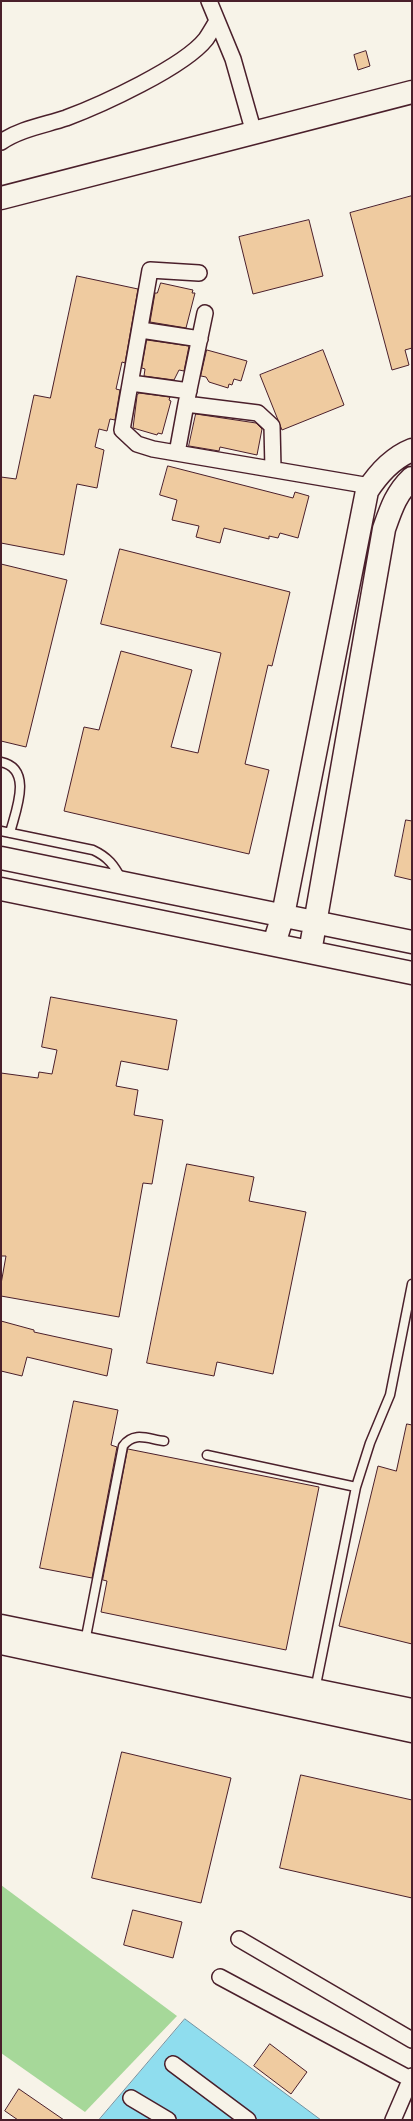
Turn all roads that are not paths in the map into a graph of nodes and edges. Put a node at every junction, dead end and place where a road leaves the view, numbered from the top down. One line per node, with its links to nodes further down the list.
1 (209, 1): 2 (street)
2 (217, 20): 4 (street); 5 (street)
3 (412, 92): 4 (street)
4 (254, 133): 6 (street)
5 (1, 142)
6 (1, 198)
7 (199, 274): 9 (street)
8 (205, 313): 10 (street)
9 (141, 330): 10 (street); 11 (street)
10 (200, 339): 12 (street)
11 (131, 383): 12 (street); 14 (street)
12 (188, 397): 14 (street); 15 (street)
13 (412, 450): 16 (street)
14 (177, 453): 15 (street)
15 (273, 469): 16 (street)
16 (374, 480): 17 (street); 24 (street)
17 (406, 483): 25 (street)
18 (1, 762): 20 (lane)
19 (1, 831): 20 (lane)
20 (10, 833): 22 (lane)
21 (1, 858): 22 (street)
22 (123, 882): 24 (street)
23 (1, 889): 27 (street)
24 (282, 915): 25 (street); 27 (street)
25 (314, 922): 26 (street); 28 (street)
26 (412, 942)
27 (274, 944): 28 (street)
28 (310, 952): 29 (street)
29 (412, 973)
30 (412, 1284): 33 (lane)
31 (164, 1441): 36 (lane)
32 (207, 1455): 33 (lane)
33 (356, 1487): 37 (lane)
34 (1, 1626): 36 (street)
35 (1, 1643): 39 (street)
36 (85, 1643): 37 (street)
37 (315, 1691): 38 (street)
38 (412, 1710)
39 (412, 1730)
40 (239, 1939): 42 (street)
41 (220, 1977): 44 (street)
42 (412, 2040)
43 (173, 2064): 47 (street)
44 (412, 2078): 48 (street)
45 (131, 2098): 46 (street)
46 (168, 2120)
47 (248, 2120)
48 (393, 2120)

